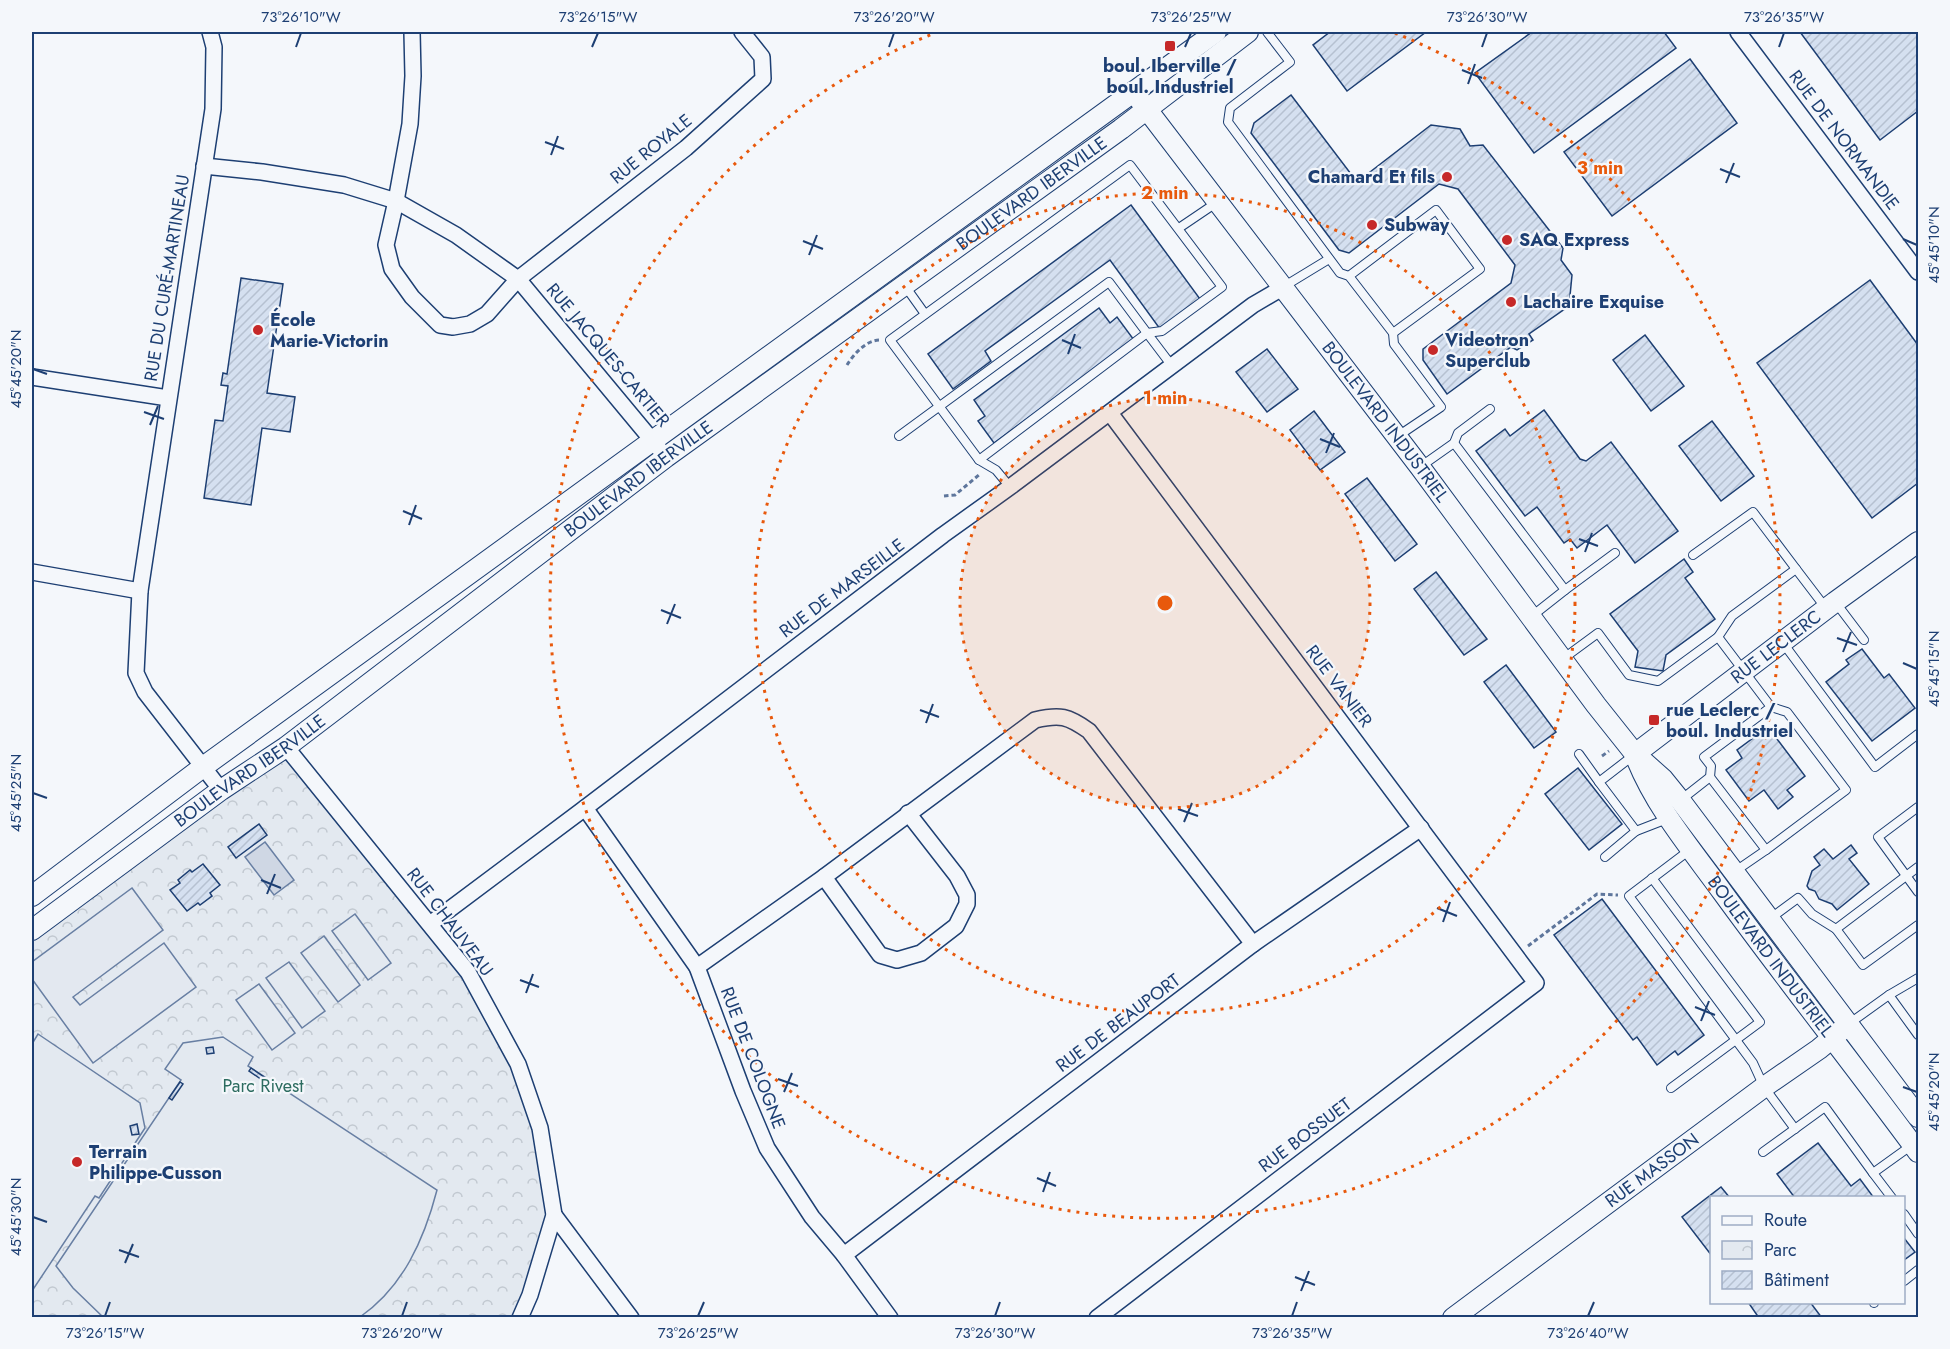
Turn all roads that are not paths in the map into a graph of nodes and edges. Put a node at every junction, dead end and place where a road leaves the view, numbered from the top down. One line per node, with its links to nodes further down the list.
1 (210, 32): 10 (street, RUE DU CURÉ-MARTINEAU)
2 (412, 32): 11 (street)
3 (742, 32): 18 (street, RUE ROYALE)
4 (1216, 32): 8 (street, BOULEVARD IBERVILLE)
5 (1248, 32): 9 (street, BOULEVARD IBERVILLE)
6 (1267, 32): 14 (lane)
7 (1738, 32): 16 (street, RUE DE NORMANDIE)
8 (1134, 93): 9 (street, BOULEVARD INDUSTRIEL); 15 (street, BOULEVARD IBERVILLE)
9 (1147, 109): 12 (street, BOULEVARD INDUSTRIEL); 19 (street, BOULEVARD IBERVILLE)
10 (204, 166): 11 (street, RUE JACQUES-CARTIER); 26 (street, RUE DU CURÉ-MARTINEAU)
11 (396, 201): 18 (street, RUE JACQUES-CARTIER); 18 (street)
12 (1217, 202): 13 (lane); 20 (street, BOULEVARD INDUSTRIEL)
13 (1179, 228): 21 (lane); 22 (lane)
14 (1329, 259): 17 (lane); 20 (lane)
15 (890, 267): 19 (lane); 32 (street, BOULEVARD IBERVILLE)
16 (1918, 272)
17 (1349, 276): 23 (lane); 23 (lane)
18 (518, 279): 32 (street, RUE JACQUES-CARTIER)
19 (904, 285): 21 (lane); 34 (street, BOULEVARD IBERVILLE)
20 (1282, 288): 24 (street, RUE DE MARSEILLE); 31 (street, BOULEVARD INDUSTRIEL)
21 (925, 314): 27 (lane)
22 (1147, 333): 24 (lane); 27 (lane); 35 (lane)
23 (1393, 333): 31 (lane)
24 (1172, 366): 29 (street, RUE DE MARSEILLE)
25 (32, 377): 26 (street)
26 (168, 398): 44 (street, RUE DU CURÉ-MARTINEAU)
27 (940, 406): 30 (lane); 35 (lane)
28 (1490, 409): 33 (lane)
29 (1110, 413): 37 (street, RUE DE MARSEILLE); 66 (street, RUE VANIER)
30 (899, 436)
31 (1397, 437): 36 (street, BOULEVARD INDUSTRIEL)
32 (653, 440): 34 (street, RUE JACQUES-CARTIER); 57 (street, BOULEVARD IBERVILLE)
33 (1454, 443): 36 (lane); 43 (lane)
34 (666, 457): 54 (street, BOULEVARD IBERVILLE)
35 (979, 460): 37 (lane)
36 (1420, 467): 46 (street, BOULEVARD INDUSTRIEL)
37 (1010, 487): 63 (street, RUE DE MARSEILLE)
38 (1918, 542): 45 (street, RUE LECLERC)
39 (1615, 553): 43 (lane)
40 (1693, 555): 41 (lane)
41 (1796, 569): 45 (lane); 47 (lane)
42 (32, 572): 44 (street)
43 (1565, 590): 46 (lane)
44 (140, 591): 57 (street, RUE DU CURÉ-MARTINEAU)
45 (1830, 605): 48 (lane); 49 (street, RUE LECLERC)
46 (1531, 617): 50 (street, BOULEVARD INDUSTRIEL)
47 (1718, 637): 50 (lane); 51 (lane)
48 (1864, 640)
49 (1782, 642): 51 (street, RUE LECLERC); 53 (lane)
50 (1562, 659): 56 (street, BOULEVARD INDUSTRIEL)
51 (1744, 670): 52 (lane); 56 (street, RUE LECLERC)
52 (1771, 707): 58 (lane); 69 (lane)
53 (1918, 734)
54 (286, 747): 60 (street, BOULEVARD IBERVILLE); 79 (street, RUE CHAUVEAU)
55 (1579, 754): 59 (lane)
56 (1635, 754): 59 (lane); 61 (street, BOULEVARD INDUSTRIEL); 65 (street, BOULEVARD INDUSTRIEL)
57 (204, 767): 60 (street, RUE DU CURÉ-MARTINEAU); 77 (street, BOULEVARD IBERVILLE)
58 (1710, 777): 61 (lane); 69 (lane)
59 (1599, 782): 67 (lane)
60 (221, 790): 82 (street, BOULEVARD IBERVILLE)
61 (1680, 800): 72 (street, BOULEVARD INDUSTRIEL)
62 (1918, 807): 73 (lane)
63 (585, 808): 79 (street, RUE DE MARSEILLE); 84 (street, RUE DE COLOGNE)
64 (908, 813): 74 (street); 74 (street); 83 (street)
65 (1669, 819): 67 (lane); 68 (street, BOULEVARD INDUSTRIEL)
66 (1420, 828): 83 (street, RUE DE BEAUPORT); 86 (street, RUE VANIER)
67 (1636, 831): 70 (lane)
68 (1691, 849): 75 (lane); 90 (street, BOULEVARD INDUSTRIEL)
69 (1766, 850): 72 (lane)
70 (1605, 857)
71 (1918, 867): 73 (lane)
72 (1734, 872): 78 (street, BOULEVARD INDUSTRIEL)
73 (1906, 876): 76 (lane); 81 (lane)
74 (824, 877): 84 (street)
75 (1652, 878): 91 (lane); 91 (lane)
76 (1918, 892)
77 (32, 896)
78 (1770, 919): 81 (lane); 88 (street, BOULEVARD INDUSTRIEL)
79 (429, 924): 100 (street, RUE CHAUVEAU)
80 (1918, 925): 81 (lane)
81 (1836, 929)
82 (32, 930)
83 (1253, 944): 103 (street, RUE DE BEAUPORT)
84 (698, 967): 103 (street, RUE DE COLOGNE)
85 (1918, 978): 87 (lane)
86 (1536, 983): 109 (street, RUE BOSSUET)
87 (1889, 995): 88 (lane); 89 (lane)
88 (1849, 1024): 90 (street, RUE MASSON); 94 (street, BOULEVARD INDUSTRIEL)
89 (1918, 1035)
90 (1832, 1038): 92 (street, RUE MASSON); 96 (street, BOULEVARD INDUSTRIEL)
91 (1735, 1040): 92 (lane); 93 (lane)
92 (1764, 1087): 95 (lane); 110 (street, RUE MASSON)
93 (1671, 1088)
94 (1918, 1117)
95 (1795, 1129): 97 (lane); 98 (lane)
96 (1916, 1148): 98 (lane)
97 (1763, 1152)
98 (1874, 1173): 99 (lane)
99 (1891, 1196)
100 (554, 1215): 106 (street, RUE CHAUVEAU); 107 (street)
101 (1905, 1215): 102 (lane)
102 (1918, 1234)
103 (844, 1256): 108 (street, RUE DE COLOGNE)
104 (1918, 1270): 105 (lane)
105 (1905, 1280)
106 (520, 1317)
107 (631, 1317)
108 (890, 1317)
109 (1097, 1317)
110 (1453, 1317)

